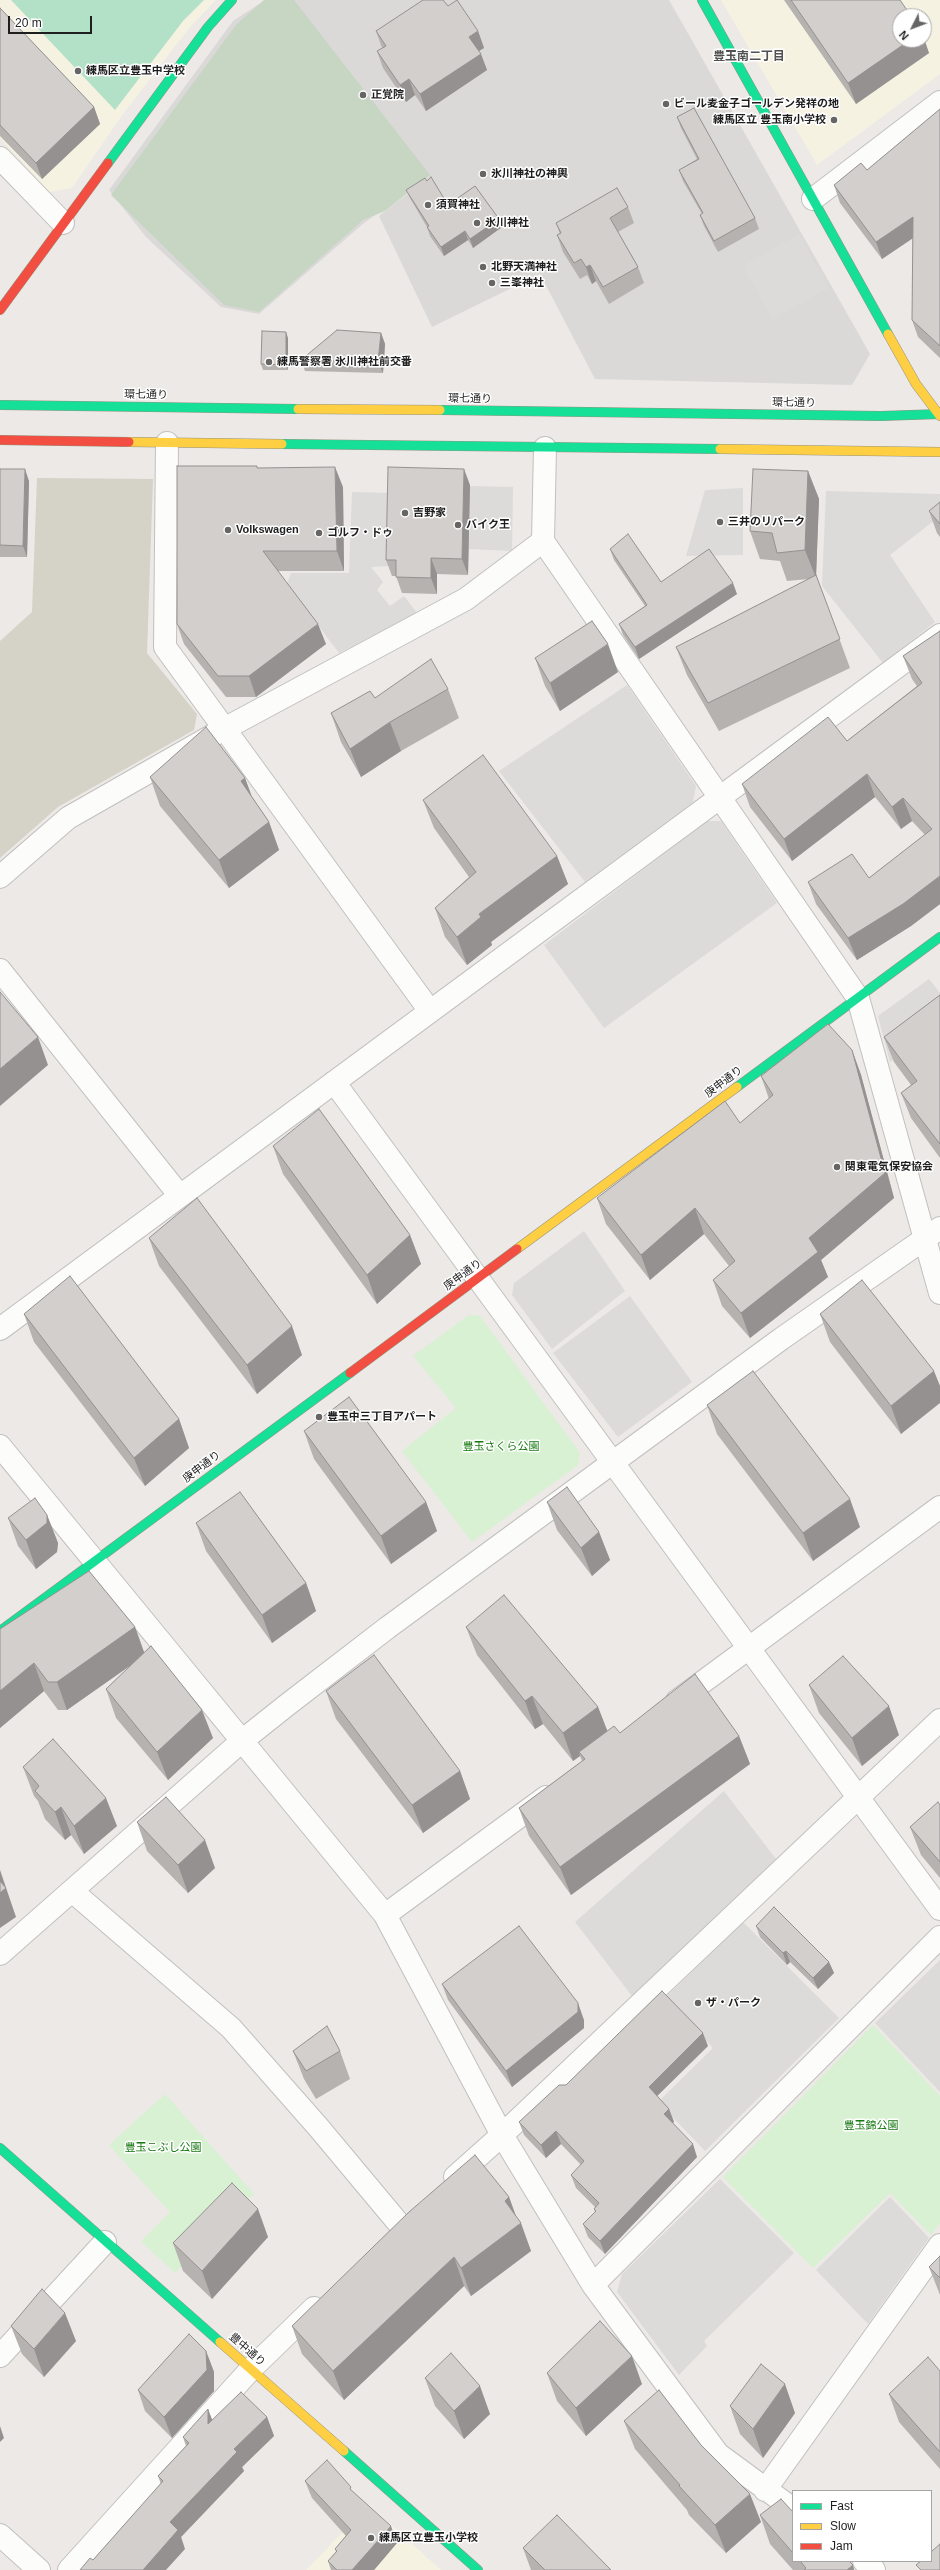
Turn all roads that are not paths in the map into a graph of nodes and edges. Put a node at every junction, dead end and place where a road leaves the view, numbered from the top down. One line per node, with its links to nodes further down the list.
1 (232, 0): 6 (main road)
2 (702, 0): 5 (main road)
3 (940, 102): 5 (street)
4 (0, 158): 6 (street)
5 (813, 199): 9 (main road)
6 (63, 223): 7 (main road)
7 (0, 310)
8 (0, 405): 9 (main road, 環七通り)
9 (939, 414)
10 (0, 440): 11 (main road)
11 (167, 443): 12 (main road); 16 (street)
12 (545, 448): 13 (main road); 14 (street)
13 (940, 452)
14 (544, 541): 16 (street); 17 (street)
15 (940, 635): 17 (street)
16 (224, 729): 18 (street); 22 (street)
17 (718, 798): 21 (street); 22 (street)
18 (0, 877)
19 (940, 937): 21 (main road, 庚申通り)
20 (0, 970): 24 (street)
21 (858, 998): 25 (street); 26 (main road, 庚申通り)
22 (430, 1011): 23 (street)
23 (334, 1082): 24 (street); 26 (street)
24 (180, 1196): 28 (street)
25 (932, 1234): 27 (street); 30 (street)
26 (478, 1280): 30 (street); 32 (main road, 庚申通り)
27 (940, 1293)
28 (0, 1329)
29 (0, 1446): 32 (street)
30 (613, 1464): 34 (street); 37 (street)
31 (940, 1506): 34 (street)
32 (97, 1561): 33 (main road, 庚申通り); 37 (street)
33 (0, 1631)
34 (749, 1648): 35 (street); 39 (street)
35 (658, 1714)
36 (940, 1720): 39 (street)
37 (243, 1740): 40 (street); 42 (street)
38 (562, 1785): 42 (street)
39 (858, 1798): 41 (street); 45 (street)
40 (72, 1891): 44 (street); 49 (street)
41 (940, 1909)
42 (385, 1914): 45 (street)
43 (940, 1937): 53 (street)
44 (0, 1954)
45 (502, 2135): 47 (street); 53 (street)
46 (0, 2148): 50 (main road, 豊中通り)
47 (442, 2188)
48 (418, 2209): 49 (street)
49 (400, 2225): 51 (street)
50 (105, 2242): 55 (street); 56 (main road, 豊中通り)
51 (383, 2242)
52 (940, 2245): 57 (street)
53 (593, 2285): 57 (street)
54 (332, 2291): 56 (street)
55 (0, 2356)
56 (251, 2369): 62 (street); 63 (main road, 豊中通り)
57 (765, 2490): 58 (street)
58 (792, 2508)
59 (0, 2535): 61 (street)
60 (865, 2562): 64 (street)
61 (39, 2570)
62 (69, 2570)
63 (478, 2570)
64 (874, 2570)

